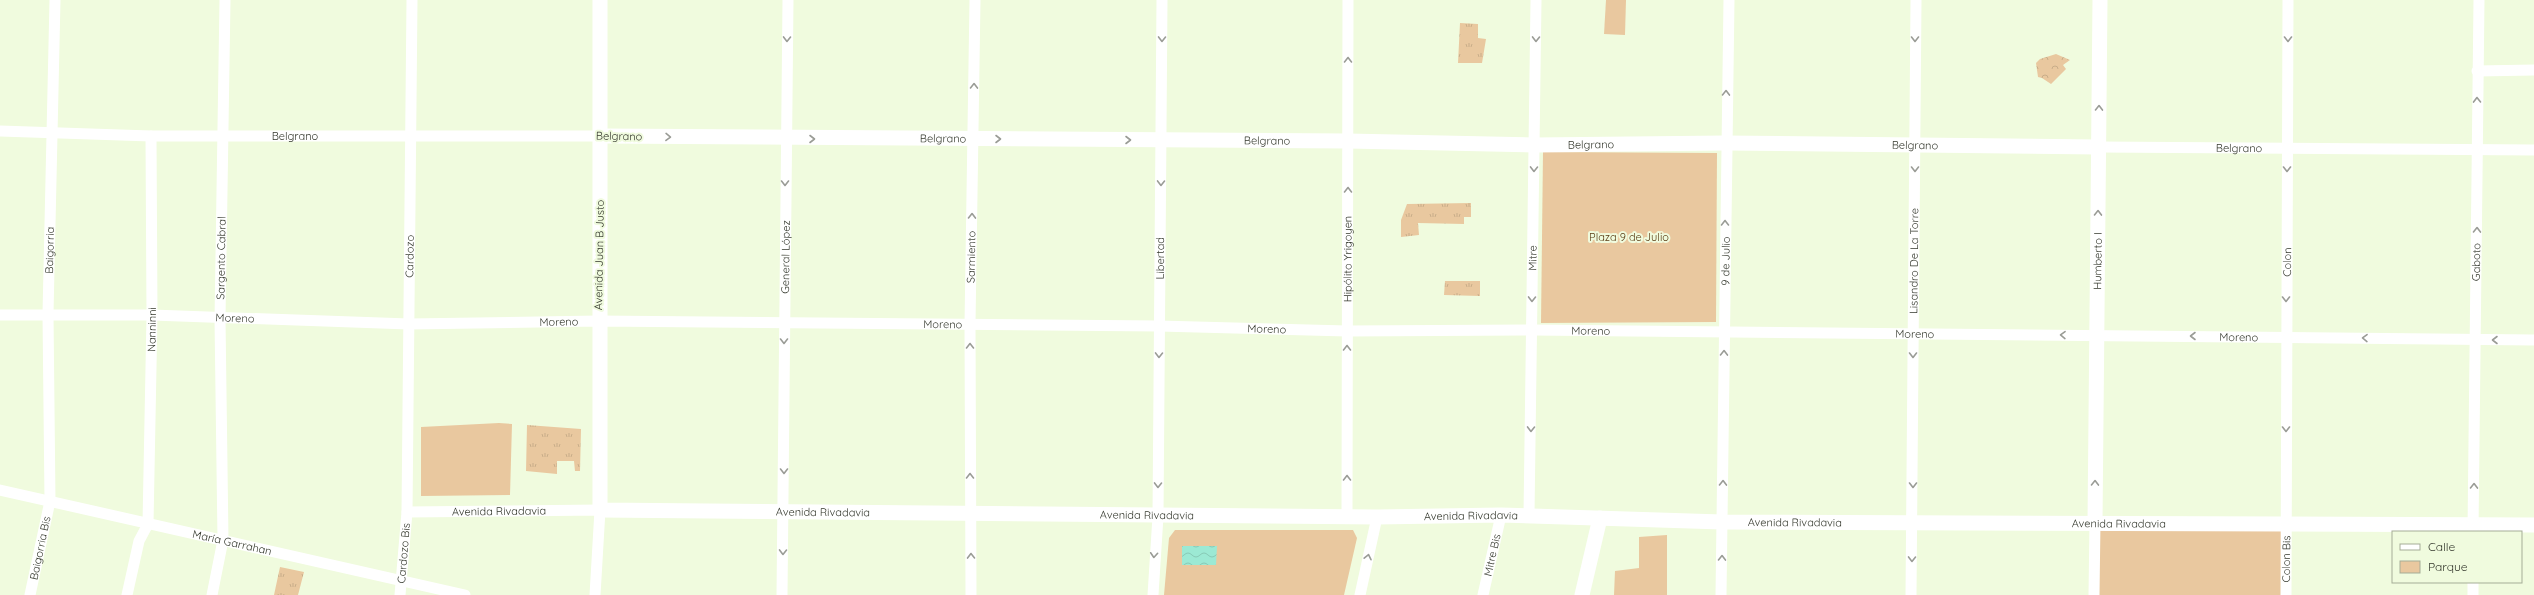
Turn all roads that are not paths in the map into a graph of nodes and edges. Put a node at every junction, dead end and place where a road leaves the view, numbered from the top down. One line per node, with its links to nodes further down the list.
1 (55, 0): 18 (street, Baigorria)
2 (225, 0): 19 (street, Sargento Cabral)
3 (412, 0): 21 (street, Cardozo)
4 (600, 0): 22 (main road, Avenida Juan B Justo)
5 (788, 0): 24 (street, General López, one-way to 24)
6 (975, 0): 23 (street, Sarmiento, one-way to 6)
7 (1162, 0): 25 (street, Libertad, one-way to 25)
8 (1348, 0): 26 (street, Hipólito Yrigoyen, one-way to 8)
9 (1536, 0): 28 (street, Mitre, one-way to 28)
10 (1729, 0): 27 (street, 9 de Julio, one-way to 10)
11 (1916, 0): 29 (street, Lisandro De La Torre, one-way to 29)
12 (2100, 0): 30 (main road, Humberto I, one-way to 12)
13 (2288, 0): 31 (street, Colon, one-way to 31)
14 (2479, 0): 16 (street, Gaboto)
15 (2534, 70): 16 (street)
16 (2477, 71): 32 (street, Gaboto, one-way to 16)
17 (0, 131): 18 (street, Belgrano)
18 (52, 133): 20 (street, Belgrano); 34 (street, Baigorria)
19 (224, 134): 20 (street, Belgrano); 21 (street, Belgrano); 37 (street, Sargento Cabral)
20 (151, 136): 36 (street, Nanninni)
21 (412, 136): 22 (street, Belgrano); 39 (street, Cardozo)
22 (601, 136): 24 (main road, Belgrano, one-way to 24); 38 (main road, Avenida Juan B Justo)
23 (973, 138): 24 (main road, Belgrano, one-way to 23); 25 (main road, Belgrano, one-way to 25); 41 (street, Sarmiento, one-way to 23)
24 (785, 139): 40 (street, General López, one-way to 40)
25 (1161, 140): 26 (main road, Belgrano); 42 (street, Libertad, one-way to 42)
26 (1348, 141): 28 (main road, Belgrano); 44 (street, Hipólito Yrigoyen, one-way to 26)
27 (1725, 143): 28 (main road, Belgrano); 29 (main road, Belgrano); 45 (street, 9 de Julio, one-way to 27)
28 (1535, 145): 43 (street, Mitre, one-way to 43)
29 (1915, 146): 30 (main road, Belgrano); 46 (street, Lisandro De La Torre, one-way to 46)
30 (2098, 147): 31 (street, Belgrano); 47 (main road, Humberto I, one-way to 30)
31 (2287, 148): 32 (street, Belgrano); 48 (street, Colon, one-way to 48)
32 (2478, 150): 33 (street, Belgrano); 49 (street, Gaboto, one-way to 32)
33 (2534, 150)
34 (48, 314): 35 (street, Moreno); 36 (street, Moreno); 52 (street, Baigorria)
35 (0, 315)
36 (152, 315): 37 (street, Moreno); 67 (street, Nanninni)
37 (220, 319): 39 (street, Moreno); 70 (street, Sargento Cabral)
38 (598, 321): 39 (street, Moreno); 40 (street, Moreno); 53 (main road, Avenida Juan B Justo)
39 (409, 324): 54 (street, Cardozo)
40 (784, 324): 41 (street, Moreno); 55 (street, General López, one-way to 55)
41 (970, 324): 42 (street, Moreno); 56 (street, Sarmiento, one-way to 41)
42 (1159, 326): 44 (street, Moreno); 59 (street, Libertad, one-way to 59)
43 (1532, 330): 44 (street, Moreno); 45 (street, Moreno); 58 (street, Mitre, one-way to 58)
44 (1347, 331): 60 (street, Hipólito Yrigoyen, one-way to 44)
45 (1724, 332): 46 (street, Moreno); 63 (street, 9 de Julio, one-way to 45)
46 (1913, 334): 47 (street, Moreno, one-way to 46); 64 (street, Lisandro De La Torre, one-way to 64)
47 (2096, 336): 48 (street, Moreno, one-way to 47); 65 (main road, Humberto I, one-way to 47)
48 (2286, 337): 49 (street, Moreno, one-way to 48); 66 (street, Colon, one-way to 66)
49 (2476, 340): 50 (street, Moreno, one-way to 49); 69 (street, Gaboto, one-way to 49)
50 (2534, 340)
51 (0, 490): 52 (street, María Garrahan)
52 (50, 501): 67 (street, María Garrahan); 73 (street, Baigorria Bis)
53 (600, 510): 54 (street, Avenida Rivadavia); 55 (main road, Avenida Rivadavia); 78 (street)
54 (407, 512): 71 (street, Cardozo Bis)
55 (784, 513): 56 (main road, Avenida Rivadavia); 79 (street, General López, one-way to 79)
56 (970, 515): 59 (main road, Avenida Rivadavia); 80 (street, Sarmiento, one-way to 56)
57 (1501, 515): 58 (main road, Avenida Rivadavia); 61 (main road, Avenida Rivadavia); 83 (street, Mitre Bis)
58 (1529, 515): 62 (main road, Avenida Rivadavia)
59 (1158, 516): 60 (main road, Avenida Rivadavia); 81 (street, Libertad, one-way to 81)
60 (1347, 517): 61 (main road, Avenida Rivadavia)
61 (1377, 517): 82 (street, one-way to 61)
62 (1600, 518): 63 (main road, Avenida Rivadavia); 84 (main road)
63 (1722, 522): 64 (main road, Avenida Rivadavia); 85 (street, 9 de Julio, one-way to 63)
64 (1912, 522): 65 (main road, Avenida Rivadavia); 86 (street, Lisandro De La Torre, one-way to 86)
65 (2094, 522): 66 (main road, Avenida Rivadavia); 87 (street)
66 (2286, 523): 69 (main road, Avenida Rivadavia); 88 (street, Colon Bis)
67 (148, 524): 70 (street, María Garrahan); 74 (street)
68 (2534, 525): 69 (main road, Avenida Rivadavia)
69 (2473, 528)
70 (223, 540): 71 (street, María Garrahan); 75 (street, Sargento Cabral)
71 (402, 581): 76 (street, Cardozo Bis); 77 (street, María Garrahan)
72 (2473, 583): 89 (street)
73 (30, 595)
74 (127, 595)
75 (212, 595)
76 (400, 595)
77 (465, 595)
78 (595, 595)
79 (782, 595)
80 (971, 595)
81 (1154, 595)
82 (1360, 595)
83 (1483, 595)
84 (1582, 595)
85 (1721, 595)
86 (1911, 595)
87 (2094, 595)
88 (2286, 595)
89 (2473, 595)

